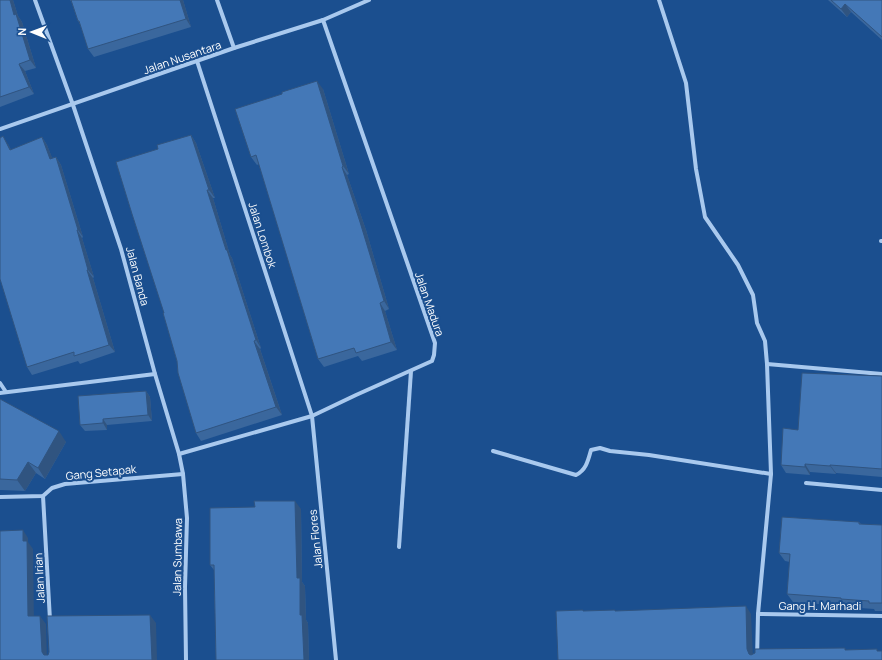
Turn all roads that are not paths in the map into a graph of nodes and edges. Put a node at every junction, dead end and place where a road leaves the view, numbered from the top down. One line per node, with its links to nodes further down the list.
1 (35, 0): 8 (street, Jalan Banda)
2 (217, 0): 6 (street)
3 (369, 0): 5 (street, Jalan Nusantara)
4 (659, 0): 10 (street)
5 (323, 20): 6 (street, Jalan Nusantara); 11 (street, Jalan Madura)
6 (234, 48): 7 (street, Jalan Nusantara)
7 (197, 61): 8 (street, Jalan Nusantara); 17 (street, Jalan Lombok)
8 (73, 105): 9 (street, Jalan Nusantara); 12 (street, Jalan Banda)
9 (0, 129)
10 (767, 364): 13 (street); 21 (street)
11 (411, 371): 17 (street, Jalan Madura); 26 (street)
12 (155, 374): 15 (street); 19 (street, Jalan Banda)
13 (882, 374)
14 (0, 383): 15 (street)
15 (6, 392): 16 (street)
16 (0, 393)
17 (312, 416): 19 (street, Jalan Madura); 31 (street, Jalan Flores)
18 (493, 451): 21 (street)
19 (179, 454): 20 (street, Jalan Sumbawa)
20 (183, 474): 24 (street, Gang Setapak); 30 (street, Jalan Sumbawa)
21 (771, 474): 27 (street)
22 (806, 483): 23 (street)
23 (882, 490)
24 (43, 496): 25 (street); 29 (street, Jalan Irian)
25 (0, 497)
26 (399, 547)
27 (758, 614): 28 (street, Gang H. Marhadi); 32 (street)
28 (882, 616)
29 (50, 622)
30 (186, 660)
31 (336, 660)
32 (757, 660)

